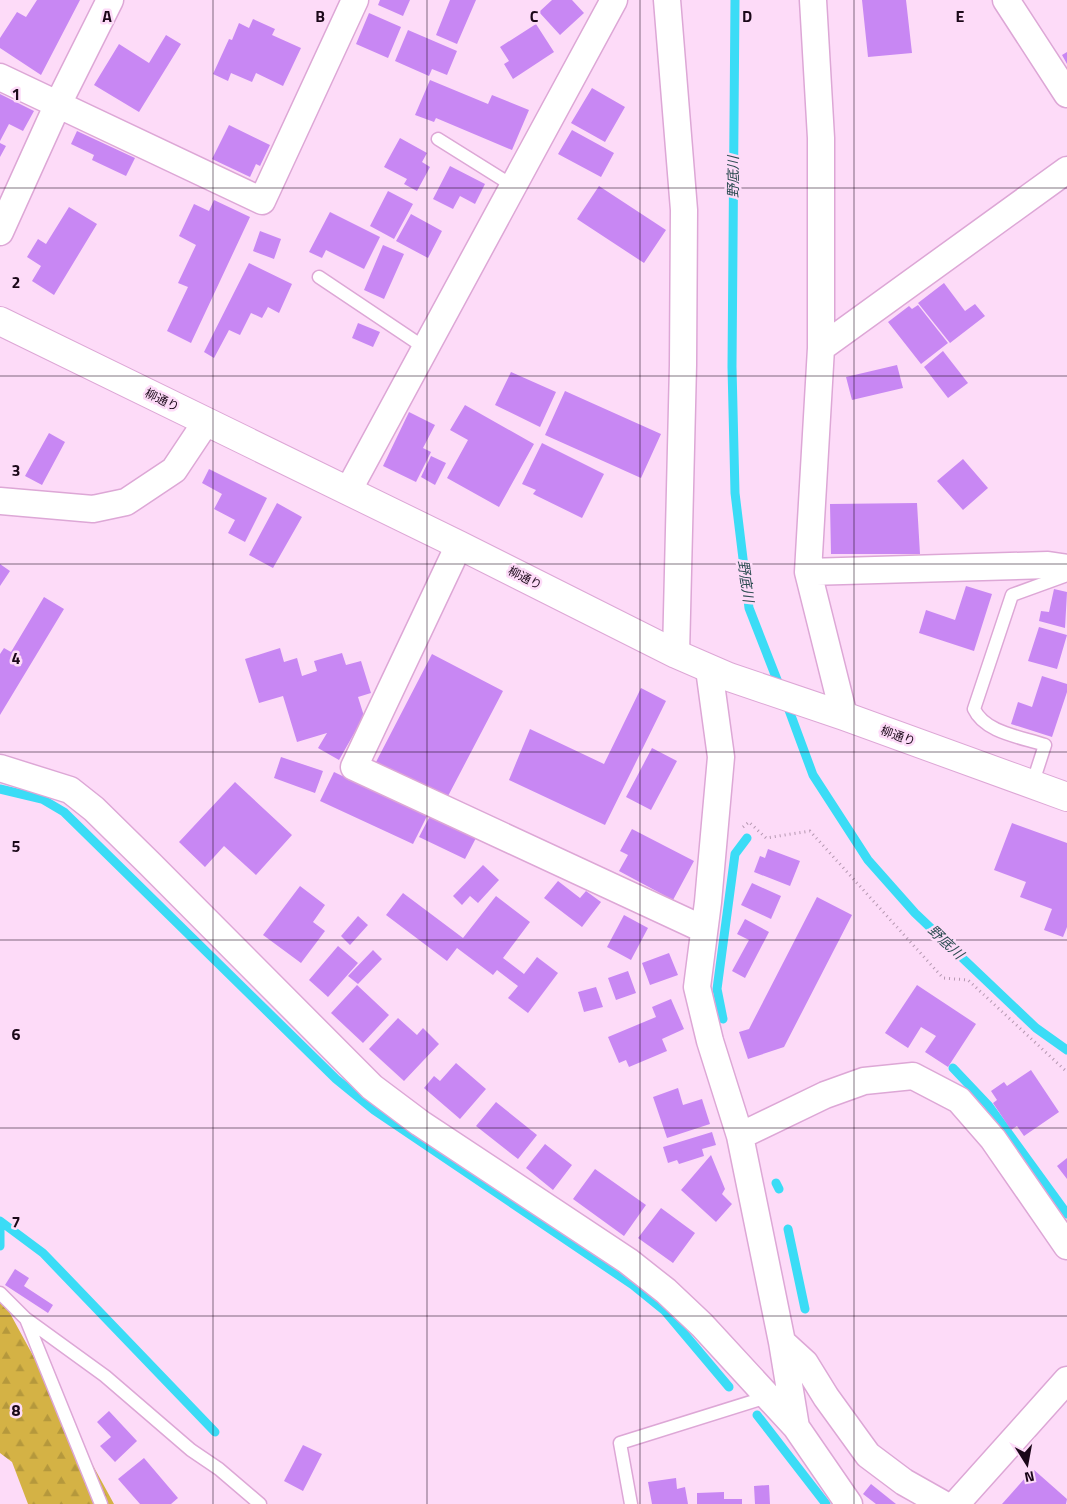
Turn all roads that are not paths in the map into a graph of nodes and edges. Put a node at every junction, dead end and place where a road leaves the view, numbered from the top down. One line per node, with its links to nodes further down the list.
1 (110, 0): 9 (street)
2 (355, 0): 9 (street)
3 (614, 0): 12 (street)
4 (667, 0): 25 (street)
5 (814, 0): 17 (street)
6 (1006, 0): 8 (street)
7 (0, 77): 9 (street)
8 (1067, 94)
9 (57, 106): 13 (street)
10 (438, 139): 12 (lane)
11 (1067, 170): 17 (street)
12 (513, 186): 16 (street)
13 (0, 232)
14 (319, 277): 16 (lane)
15 (0, 321): 18 (street, 柳通り)
16 (425, 348): 19 (street)
17 (820, 348): 23 (street)
18 (206, 422): 19 (street, 柳通り); 20 (street)
19 (348, 491): 21 (street, 柳通り)
20 (0, 501)
21 (459, 545): 25 (street, 柳通り); 31 (street)
22 (1067, 568): 23 (street)
23 (808, 572): 27 (street)
24 (1067, 575): 29 (lane)
25 (676, 654): 26 (street, 柳通り)
26 (719, 673): 27 (street, 柳通り); 31 (street)
27 (832, 712): 29 (street, 柳通り)
28 (0, 768): 38 (street)
29 (1032, 785): 30 (street, 柳通り)
30 (1067, 797)
31 (703, 929): 32 (street)
32 (740, 1136): 33 (street); 36 (street)
33 (1067, 1246)
34 (0, 1293): 35 (lane)
35 (25, 1318): 40 (lane); 41 (lane)
36 (782, 1342): 39 (street); 44 (street)
37 (1067, 1380): 45 (street)
38 (768, 1397): 39 (street); 42 (lane)
39 (796, 1427): 43 (street)
40 (101, 1504)
41 (260, 1504)
42 (631, 1504)
43 (849, 1504)
44 (943, 1504)
45 (956, 1504)

